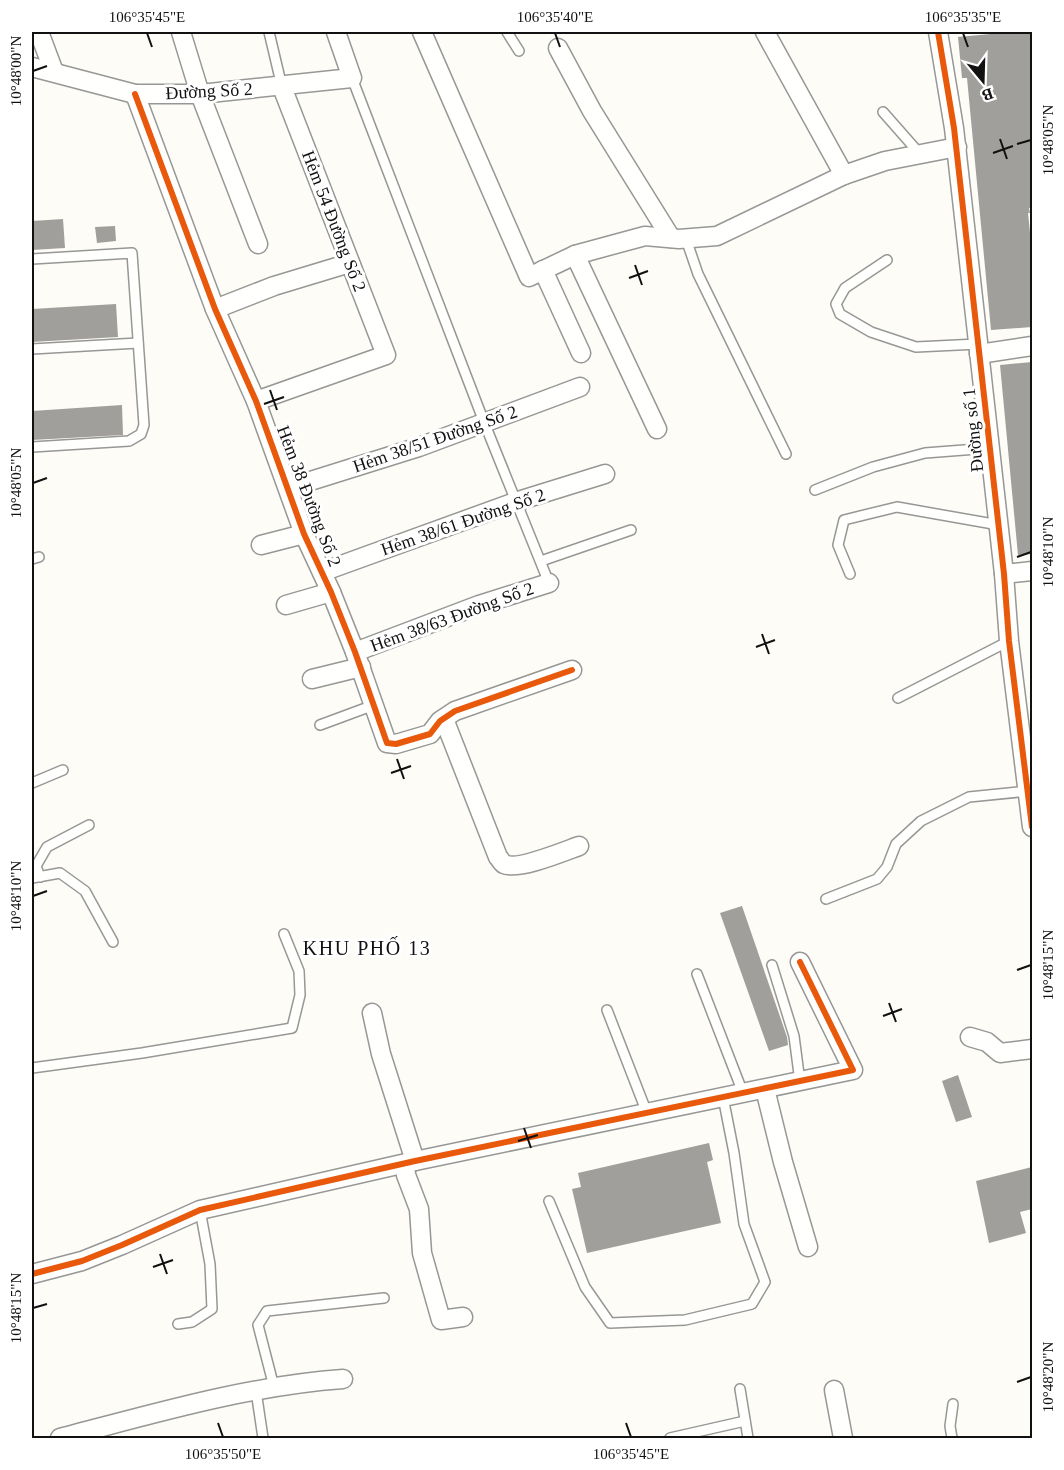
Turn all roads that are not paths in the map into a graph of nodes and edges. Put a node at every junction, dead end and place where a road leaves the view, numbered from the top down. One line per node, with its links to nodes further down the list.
1 (39, 32): 12 (street)
2 (182, 32): 16 (street)
3 (268, 32): 14 (lane)
4 (336, 32): 13 (street)
5 (422, 32): 27 (street)
6 (507, 32): 10 (lane)
7 (765, 32): 20 (street)
8 (938, 32): 18 (street, Đường số 1)
9 (558, 48): 21 (street)
10 (519, 51)
11 (32, 67): 12 (street, Đường Số 2)
12 (54, 72): 15 (street, Đường Số 2)
13 (352, 78): 14 (street, Đường Số 2); 36 (lane)
14 (282, 87): 16 (street, Đường Số 2); 26 (street, Hẻm 54 Đường Số 2)
15 (135, 94): 16 (street, Đường Số 2); 28 (street, Hẻm 38 Đường Số 2)
16 (200, 94): 22 (street)
17 (883, 112): 19 (lane)
18 (957, 147): 19 (street); 32 (street, Đường số 1)
19 (920, 154): 20 (street)
20 (844, 176): 21 (street)
21 (678, 239): 23 (street); 40 (lane)
22 (258, 244)
23 (575, 255): 27 (street); 37 (street)
24 (32, 259): 29 (lane)
25 (886, 260): 32 (lane)
26 (350, 263): 28 (street); 35 (street, Hẻm 54 Đường Số 2)
27 (543, 270): 33 (street)
28 (215, 309): 35 (street, Hẻm 38 Đường Số 2)
29 (138, 343): 31 (lane); 38 (lane)
30 (1032, 346): 32 (street)
31 (32, 349)
32 (979, 349): 39 (street, Đường số 1)
33 (581, 353)
34 (580, 387): 36 (street, Hẻm 38/51 Đường Số 2)
35 (256, 401): 42 (street, Hẻm 38 Đường Số 2)
36 (484, 422): 42 (street, Hẻm 38/51 Đường Số 2); 44 (lane)
37 (657, 429)
38 (32, 447)
39 (990, 448): 43 (lane); 45 (street, Đường số 1)
40 (786, 454)
41 (605, 474): 44 (street, Hẻm 38/61 Đường Số 2)
42 (288, 488): 47 (street, Hẻm 38 Đường Số 2)
43 (815, 490)
44 (518, 501): 49 (lane); 51 (street, Hẻm 38/61 Đường Số 2)
45 (999, 525): 52 (lane); 53 (street, Đường số 1)
46 (630, 530): 49 (lane)
47 (304, 534): 48 (street); 51 (street, Hẻm 38 Đường Số 2)
48 (261, 545)
49 (541, 561): 54 (lane)
50 (1032, 571): 53 (street)
51 (322, 572): 55 (street, Hẻm 38 Đường Số 2)
52 (850, 574)
53 (1004, 574): 57 (street, Đường số 1)
54 (549, 583): 58 (street, Hẻm 38/63 Đường Số 2)
55 (331, 592): 56 (street); 58 (street, Hẻm 38 Đường Số 2)
56 (286, 605)
57 (1009, 641): 61 (lane); 67 (street, Đường số 1)
58 (358, 660): 60 (street, Hẻm 38/63 Đường Số 2); 62 (street, Hẻm 38 Đường Số 2)
59 (572, 670): 63 (street)
60 (312, 679)
61 (898, 698)
62 (374, 705): 63 (street, Hẻm 38 Đường Số 2); 64 (lane)
63 (444, 718): 70 (street)
64 (320, 725)
65 (63, 770): 66 (lane)
66 (32, 783)
67 (1029, 791): 69 (street, Đường số 1); 72 (lane)
68 (89, 825): 71 (lane)
69 (1032, 827)
70 (579, 846)
71 (36, 877): 74 (lane)
72 (826, 899)
73 (284, 934): 82 (lane)
74 (113, 942)
75 (800, 962): 83 (street)
76 (772, 964): 83 (lane)
77 (697, 974): 85 (lane)
78 (607, 1010): 87 (lane)
79 (372, 1013): 88 (street)
80 (970, 1037): 81 (street)
81 (1032, 1049)
82 (32, 1068)
83 (800, 1082): 84 (street)
84 (765, 1089): 85 (street); 91 (street)
85 (743, 1093): 86 (street)
86 (723, 1097): 87 (street); 89 (lane)
87 (646, 1113): 88 (street)
88 (410, 1162): 90 (street); 94 (street)
89 (549, 1201)
90 (200, 1210): 92 (street); 95 (lane)
91 (808, 1247)
92 (32, 1274)
93 (384, 1298): 97 (lane)
94 (463, 1317)
95 (178, 1324)
96 (343, 1379): 97 (street)
97 (274, 1387): 100 (street)
98 (740, 1389): 102 (lane)
99 (834, 1390): 107 (street)
100 (256, 1391): 103 (street); 104 (lane)
101 (953, 1404): 108 (lane)
102 (745, 1420): 105 (lane); 106 (lane)
103 (60, 1438)
104 (263, 1438)
105 (670, 1438)
106 (748, 1438)
107 (843, 1438)
108 (952, 1438)

